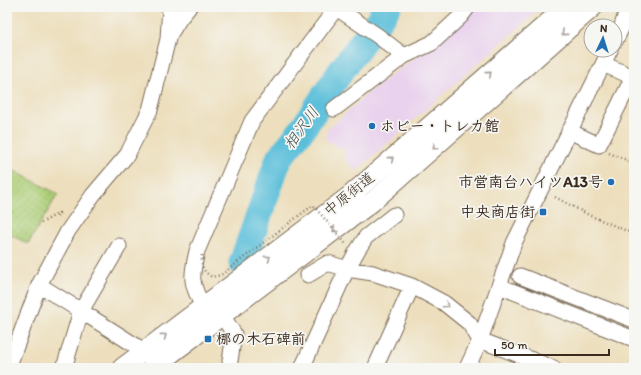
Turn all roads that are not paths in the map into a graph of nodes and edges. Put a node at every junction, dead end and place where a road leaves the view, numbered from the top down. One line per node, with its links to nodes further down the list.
1 (170, 7): 9 (street)
2 (189, 7): 9 (street)
3 (336, 7): 10 (street); 24 (street)
4 (468, 7): 10 (street)
5 (566, 7): 24 (main road, 中原街道, one-way to 5)
6 (593, 7): 27 (main road, 中原街道, one-way to 27)
7 (628, 7): 8 (street)
8 (623, 23)
9 (168, 39): 19 (street)
10 (404, 56): 13 (street)
11 (606, 58): 12 (street)
12 (603, 64): 14 (street); 14 (street)
13 (334, 109)
14 (569, 131): 21 (street)
15 (394, 215): 17 (street)
16 (120, 246): 25 (street)
17 (347, 269): 18 (street); 20 (street); 38 (street)
18 (308, 274)
19 (39, 285): 25 (street); 34 (street)
20 (412, 286): 31 (street, one-way to 31); 39 (street)
21 (499, 286): 23 (street); 31 (street)
22 (574, 297): 23 (street); 26 (street); 28 (street)
23 (528, 298): 26 (street)
24 (203, 307): 32 (main road, 中原街道, one-way to 24)
25 (81, 311): 32 (street); 35 (street)
26 (568, 313): 29 (street)
27 (222, 315): 33 (street); 37 (main road, 中原街道)
28 (629, 318): 29 (street)
29 (617, 332): 30 (street)
30 (634, 339)
31 (480, 340): 40 (street); 41 (street)
32 (144, 351): 36 (main road, 中原街道)
33 (230, 361)
34 (8, 368)
35 (64, 368)
36 (122, 368)
37 (152, 368)
38 (302, 368)
39 (375, 368)
40 (467, 368)
41 (553, 368)

